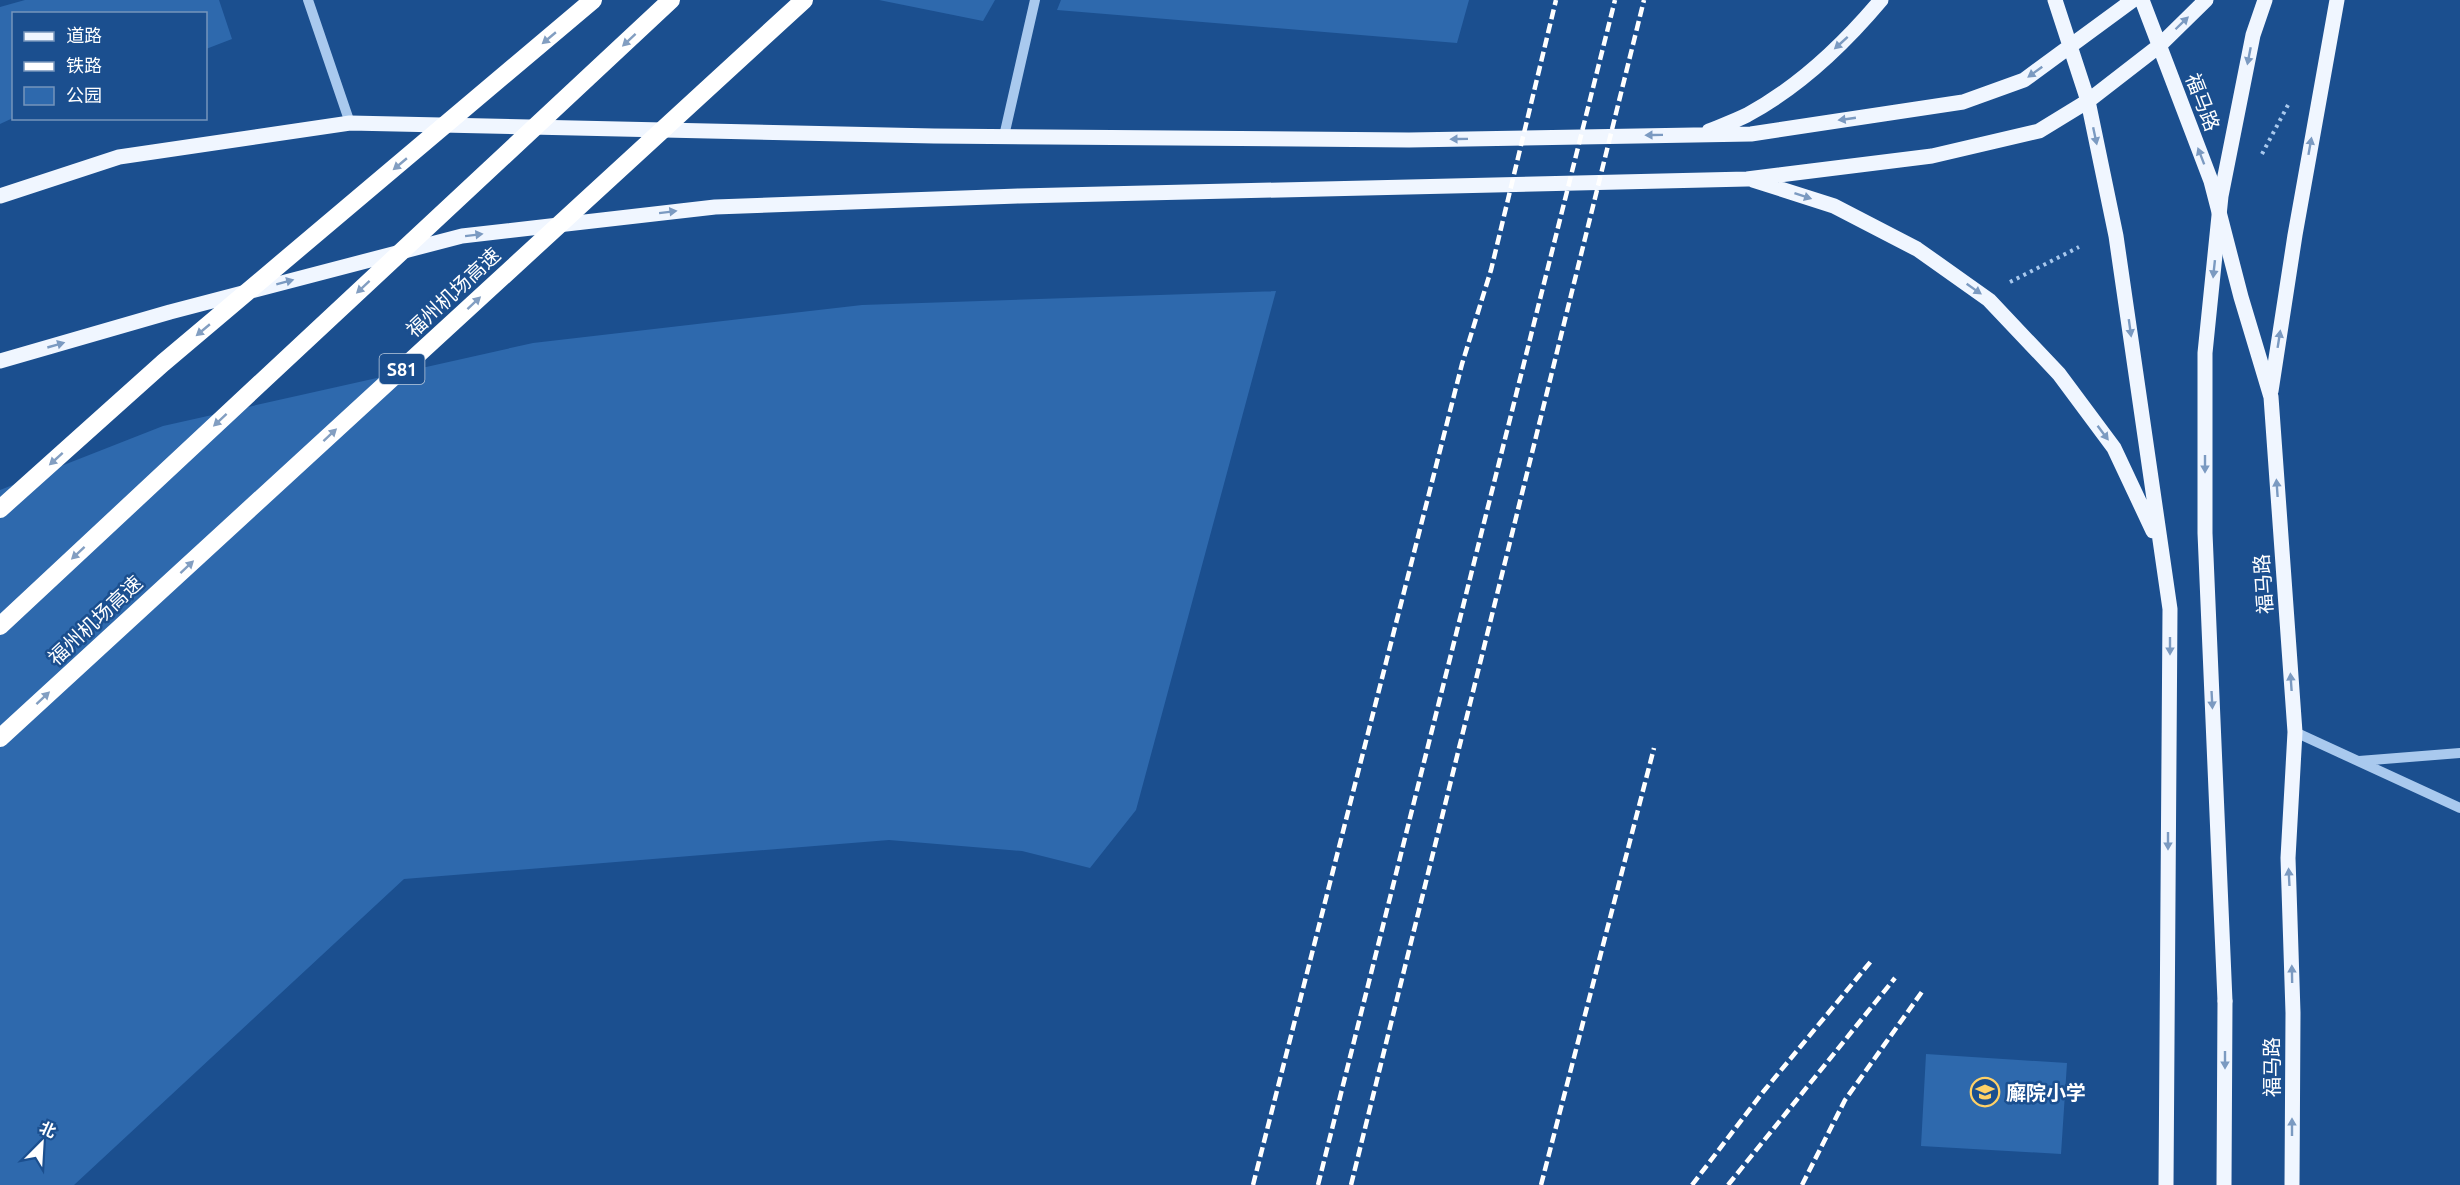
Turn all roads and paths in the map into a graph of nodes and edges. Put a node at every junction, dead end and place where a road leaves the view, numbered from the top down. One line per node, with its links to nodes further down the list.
1 (308, 0): 16 (street)
2 (593, 0): 25 (highway, one-way to 25, bridge)
3 (671, 0): 27 (highway, one-way to 27, bridge)
4 (804, 0): 29 (highway, 福州机场高速 / S81, one-way to 4, bridge)
5 (1035, 0): 18 (street)
6 (1881, 0): 17 (main road, one-way to 17)
7 (2055, 0): 14 (main road)
8 (2133, 0): 14 (main road)
9 (2142, 0): 13 (main road, 福马路)
10 (2206, 0): 13 (main road, one-way to 10)
11 (2265, 0): 34 (main road, one-way to 34, bridge)
12 (2337, 0): 24 (main road, one-way to 12)
13 (2159, 46): 15 (main road); 24 (main road, 福马路, one-way to 13)
14 (2070, 47): 15 (main road); 17 (main road, one-way to 17)
15 (2088, 101): 19 (main road); 26 (main road, one-way to 26)
16 (350, 123): 18 (main road); 20 (main road)
17 (1701, 135): 18 (main road, one-way to 18)
18 (1004, 136)
19 (1747, 179): 23 (main road, one-way to 19); 26 (main road, one-way to 26)
20 (0, 196)
21 (2079, 247): 22 (path)
22 (2007, 283)
23 (0, 361)
24 (2271, 397): 28 (main road, 福马路, one-way to 24)
25 (0, 508)
26 (2170, 609): 33 (main road, one-way to 33)
27 (0, 626)
28 (2295, 732): 31 (street); 35 (main road, 福马路, one-way to 28)
29 (0, 738)
30 (2460, 753): 31 (street)
31 (2356, 761): 32 (street)
32 (2460, 808)
33 (2166, 1185)
34 (2224, 1185)
35 (2292, 1185)

